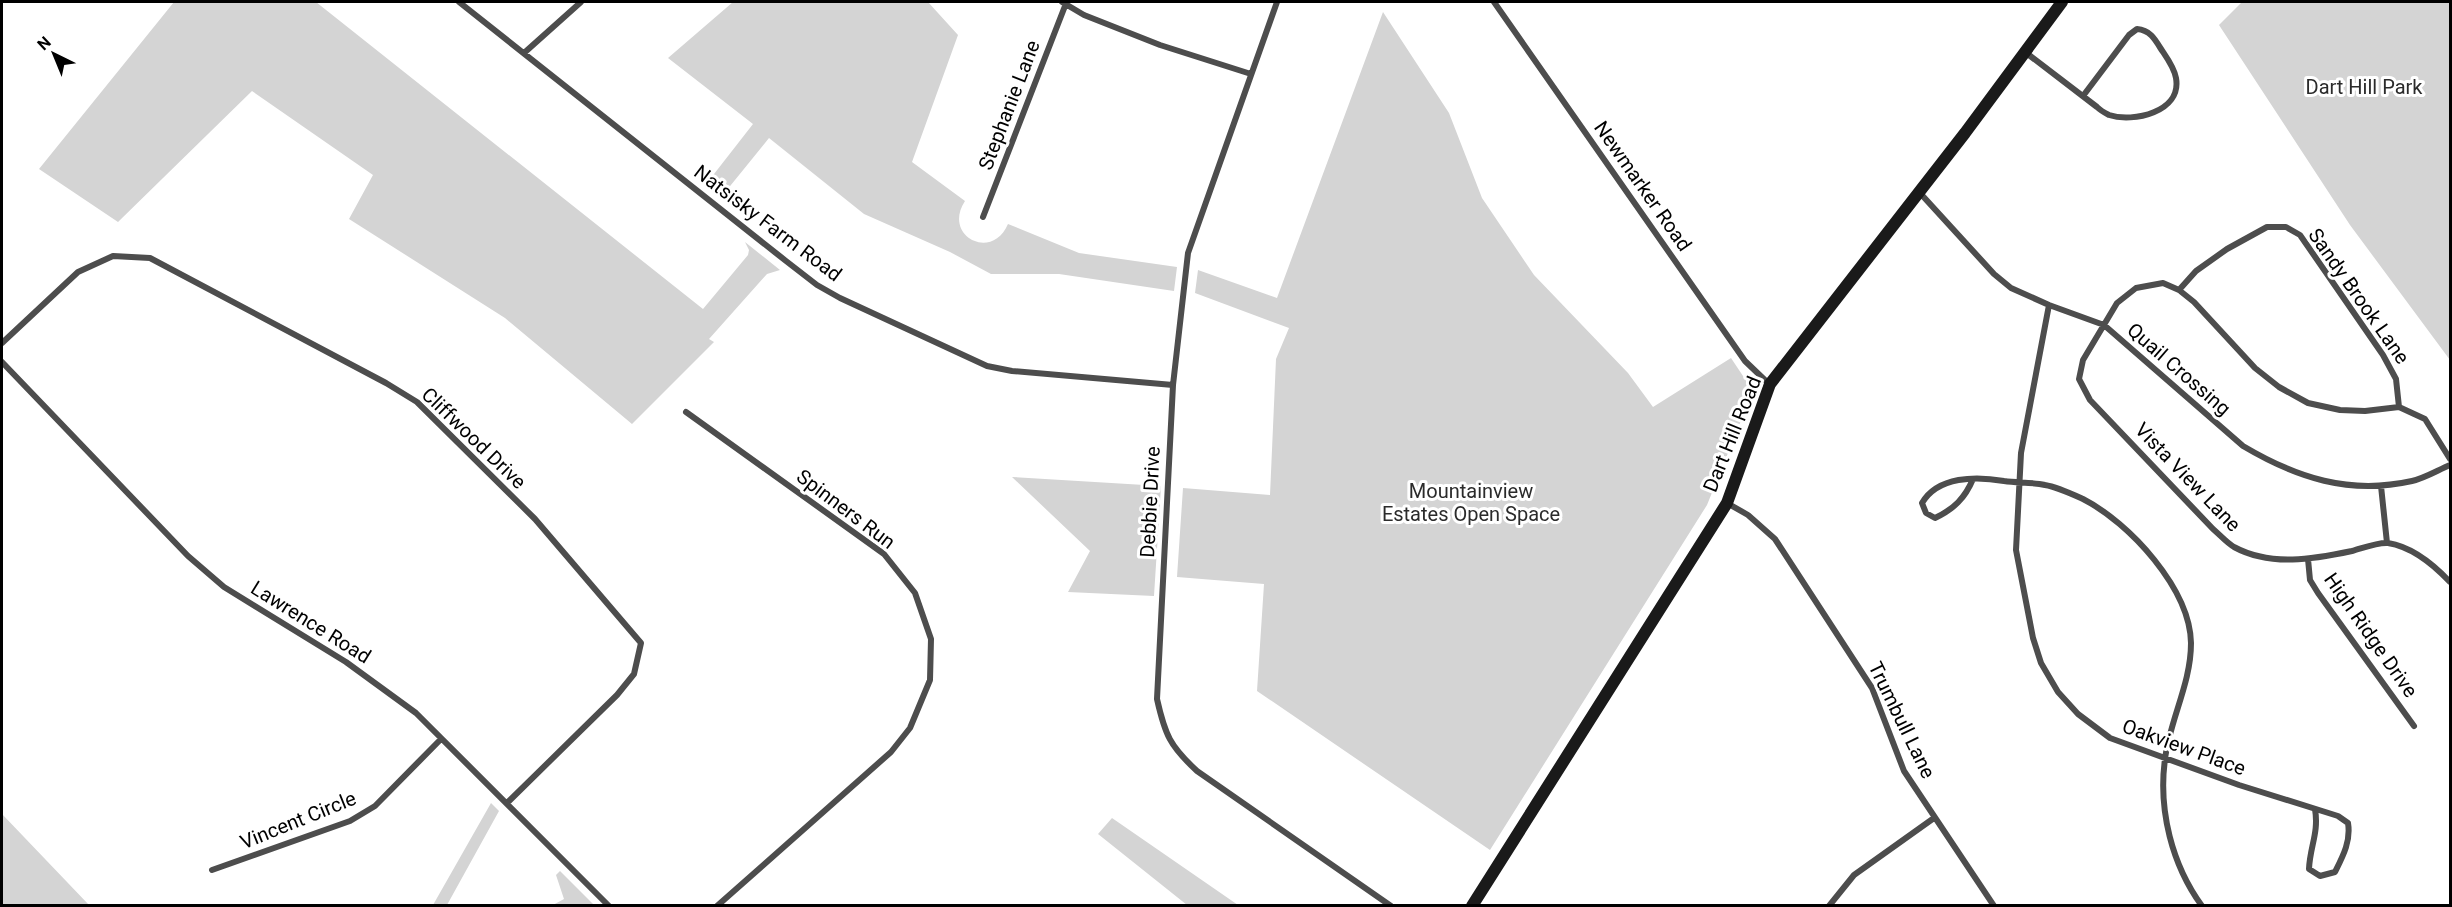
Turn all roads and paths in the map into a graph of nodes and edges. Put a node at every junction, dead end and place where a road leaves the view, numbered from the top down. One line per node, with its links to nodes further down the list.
1 (459, 2): 8 (street, Natsisky Farm Road)
2 (581, 2): 8 (street)
3 (1277, 2): 9 (street, Debbie Drive)
4 (1494, 2): 18 (street, Newmarker Road)
5 (2062, 2): 7 (main road, Dart Hill Road)
6 (1064, 4): 9 (street); 12 (street, Stephanie Lane)
7 (2025, 52): 10 (street); 11 (main road, Dart Hill Road)
8 (524, 53): 19 (street, Natsisky Farm Road)
9 (1251, 74): 19 (street, Debbie Drive)
10 (2083, 96): 10 (street)
11 (1920, 193): 14 (street, Quail Crossing); 18 (main road, Dart Hill Road)
12 (982, 217)
13 (2179, 290): 15 (street); 20 (street); 20 (street, Sandy Brook Lane)
14 (2049, 305): 15 (street, Quail Crossing); 25 (street, Oakview Place)
15 (2104, 325): 26 (street, Quail Crossing); 29 (street, Vista View Lane)
16 (2, 343): 34 (street, Cliffwood Drive)
17 (2, 362): 32 (street, Lawrence Road)
18 (1770, 384): 27 (main road, Dart Hill Road)
19 (1173, 385): 40 (street, Debbie Drive)
20 (2399, 407): 22 (street)
21 (686, 412): 39 (street, Spinners Run)
22 (2451, 459)
23 (2451, 465): 26 (street, Quail Crossing)
24 (1973, 479): 24 (street); 25 (street)
25 (2020, 484): 33 (street, Oakview Place); 33 (street)
26 (2381, 486): 28 (street)
27 (1727, 502): 36 (street, Trumbull Lane); 41 (main road, Dart Hill Road)
28 (2387, 543): 29 (street, Vista View Lane); 30 (street)
29 (2308, 560): 31 (street, High Ridge Drive)
30 (2451, 582)
31 (2414, 726)
32 (441, 739): 34 (street, Lawrence Road); 37 (street, Vincent Circle)
33 (2165, 759): 35 (street, Oakview Place); 44 (street)
34 (507, 803): 38 (street, Lawrence Road)
35 (2315, 809): 35 (street, Oakview Place)
36 (1934, 818): 42 (street); 43 (street, Trumbull Lane)
37 (212, 870)
38 (609, 906)
39 (717, 906)
40 (1391, 906)
41 (1472, 906)
42 (1829, 906)
43 (1994, 906)
44 (2202, 906)

